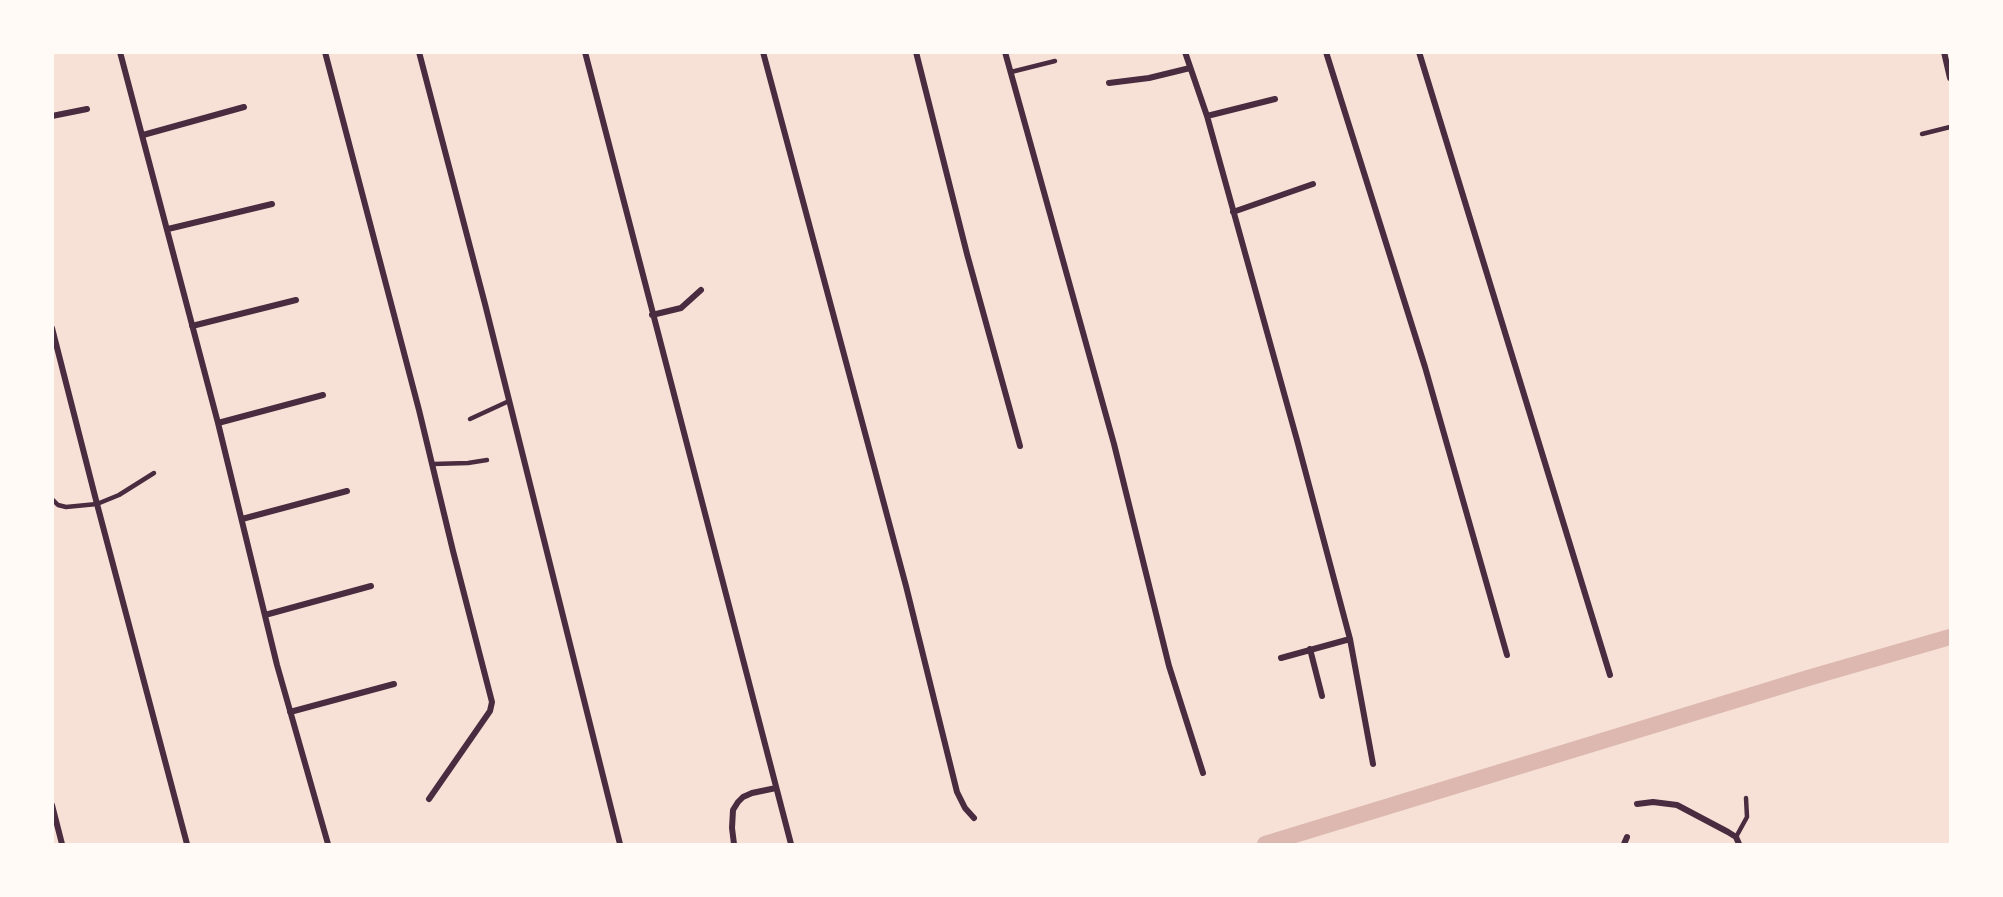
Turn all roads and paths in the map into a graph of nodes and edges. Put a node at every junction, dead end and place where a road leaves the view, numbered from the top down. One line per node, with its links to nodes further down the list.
1 (120, 52): 24 (street)
2 (325, 52): 40 (street)
3 (419, 52): 35 (street)
4 (585, 52): 31 (street)
5 (763, 52): 63 (street)
6 (916, 52): 38 (street)
7 (1005, 52): 14 (street)
8 (1185, 52): 13 (street)
9 (1326, 52): 50 (street)
10 (1419, 52): 52 (street)
11 (1944, 52): 15 (street)
12 (1055, 61): 14 (lane)
13 (1190, 68): 16 (street); 21 (street)
14 (1011, 72): 57 (street)
15 (1950, 78)
16 (1109, 83)
17 (1275, 99): 21 (street)
18 (244, 107): 24 (street)
19 (87, 109): 20 (street)
20 (52, 116)
21 (1207, 116): 27 (street)
22 (1950, 128): 23 (lane)
23 (1922, 134)
24 (142, 135): 28 (street)
25 (1313, 184): 27 (street)
26 (272, 204): 28 (street)
27 (1233, 212): 48 (street)
28 (168, 229): 32 (street)
29 (701, 290): 31 (street)
30 (297, 300): 32 (street)
31 (652, 315): 58 (street)
32 (192, 326): 37 (street)
33 (52, 328): 44 (street)
34 (323, 395): 37 (street)
35 (509, 401): 36 (lane); 69 (street)
36 (470, 419)
37 (218, 423): 45 (street)
38 (1020, 446)
39 (487, 460): 40 (lane)
40 (433, 464): 60 (street)
41 (154, 473): 44 (lane)
42 (347, 491): 45 (street)
43 (52, 499): 44 (lane)
44 (97, 504): 67 (street)
45 (242, 519): 47 (street)
46 (371, 586): 47 (street)
47 (265, 615): 55 (street)
48 (1350, 639): 49 (street); 56 (street)
49 (1310, 649): 51 (street); 54 (street)
50 (1507, 655)
51 (1281, 658)
52 (1610, 675)
53 (394, 684): 55 (street)
54 (1322, 696)
55 (290, 712): 68 (street)
56 (1373, 764)
57 (1203, 773)
58 (776, 788): 70 (street); 71 (street)
59 (1746, 798): 65 (lane)
60 (429, 799)
61 (1637, 804): 65 (street)
62 (52, 805): 66 (street)
63 (974, 818)
64 (1627, 837): 72 (street)
65 (1736, 837): 73 (street)
66 (62, 844)
67 (187, 844)
68 (328, 844)
69 (620, 844)
70 (734, 844)
71 (791, 844)
72 (1624, 844)
73 (1739, 844)

